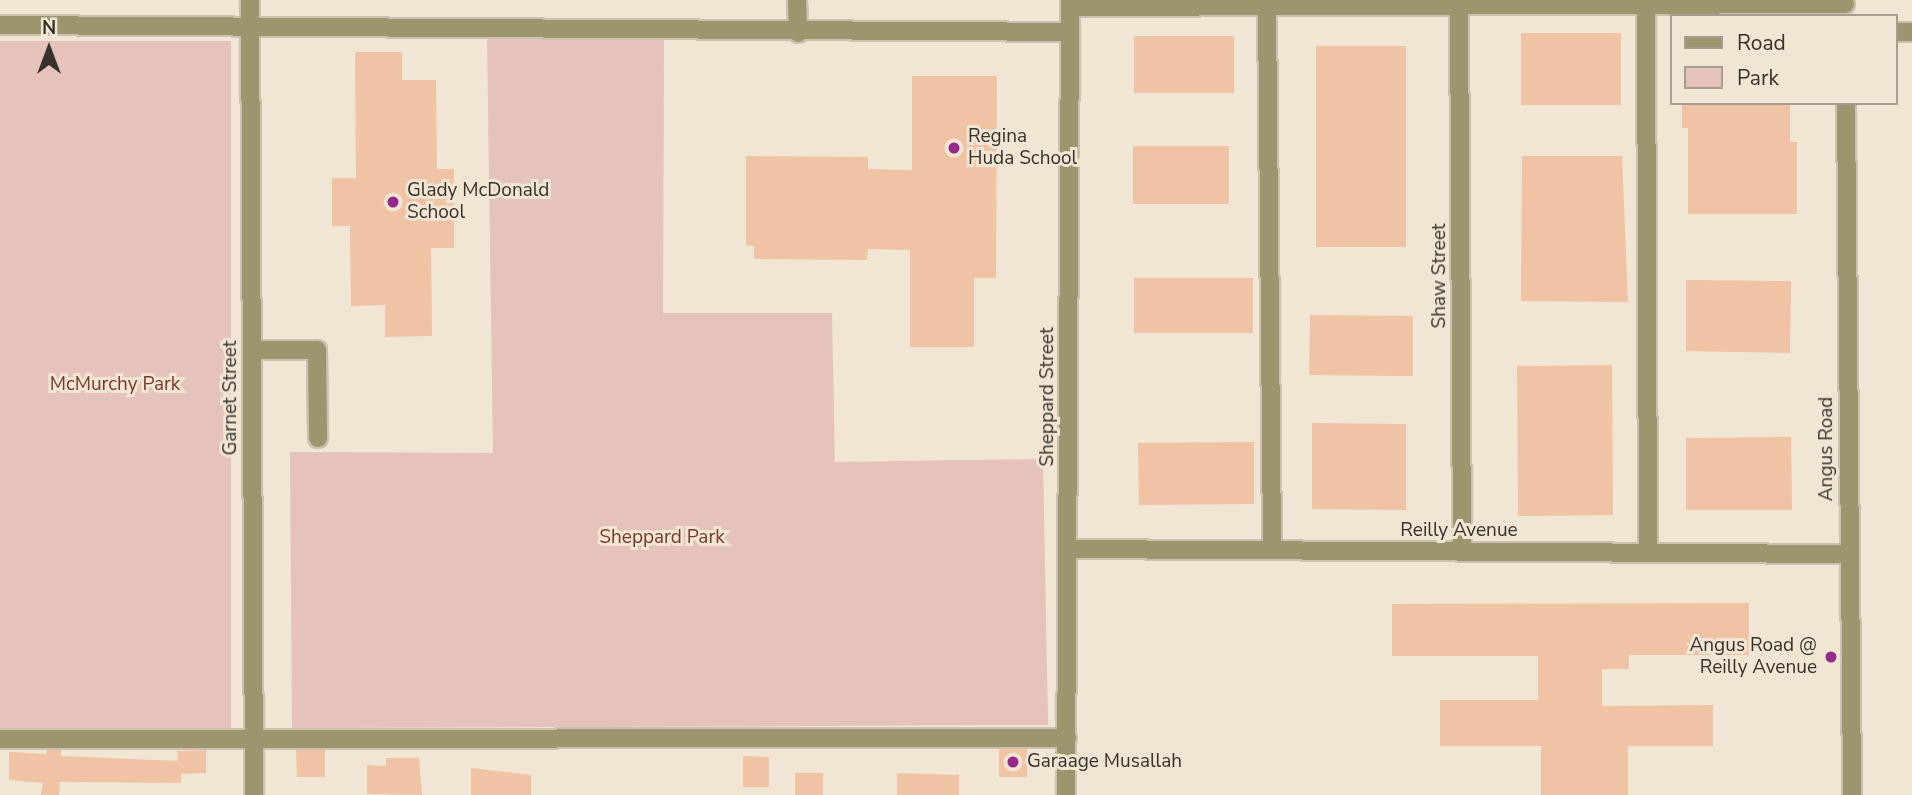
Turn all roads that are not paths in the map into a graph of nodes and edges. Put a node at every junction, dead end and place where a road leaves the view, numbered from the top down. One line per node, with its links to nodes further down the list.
1 (250, 0): 9 (street, Garnet Street)
2 (797, 0): 11 (street)
3 (1459, 2): 5 (street); 6 (street); 17 (street, Shaw Street)
4 (1070, 3): 6 (street); 10 (street, Sheppard Street)
5 (1646, 3): 7 (street); 18 (street)
6 (1267, 5): 16 (street)
7 (1845, 7)
8 (0, 24): 9 (street)
9 (250, 26): 11 (street); 13 (street, Garnet Street)
10 (1070, 32): 11 (street); 15 (street, Sheppard Street)
11 (798, 33)
12 (1846, 105): 19 (street, Angus Road)
13 (252, 350): 14 (street); 22 (street, Garnet Street)
14 (318, 438)
15 (1069, 549): 16 (street, Reilly Avenue); 20 (street, Sheppard Street)
16 (1272, 550): 17 (street, Reilly Avenue)
17 (1462, 552): 18 (street, Reilly Avenue)
18 (1648, 553): 19 (street, Reilly Avenue)
19 (1848, 554): 25 (street, Angus Road)
20 (1067, 738): 22 (street); 24 (street, Sheppard Street)
21 (0, 739): 22 (street)
22 (254, 740): 23 (street, Garnet Street)
23 (254, 795)
24 (1066, 795)
25 (1852, 795)

